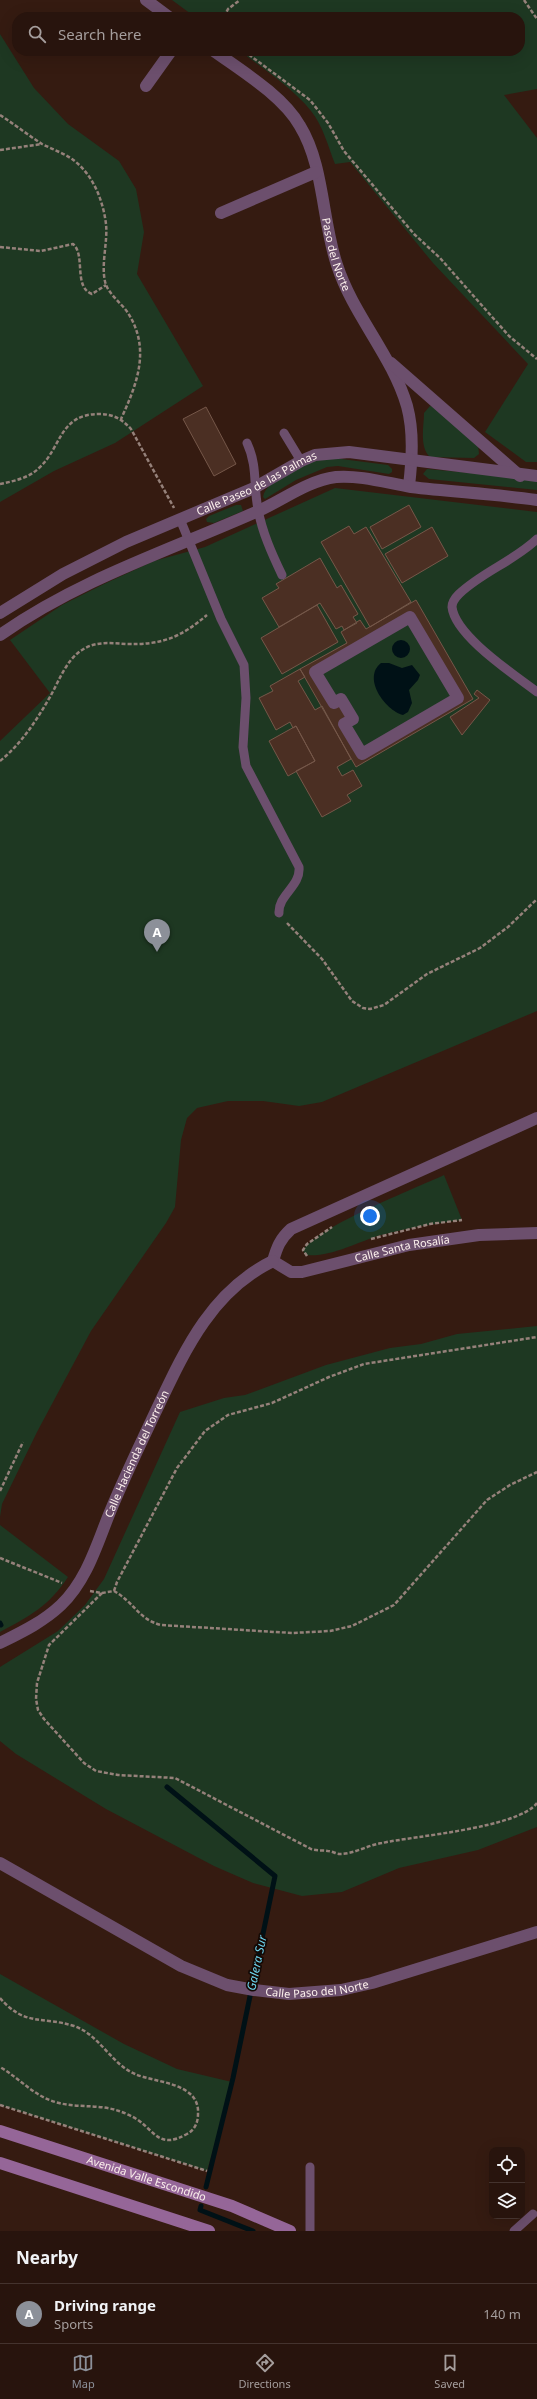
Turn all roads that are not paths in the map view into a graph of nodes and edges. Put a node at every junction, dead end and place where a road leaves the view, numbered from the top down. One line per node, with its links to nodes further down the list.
1 (146, 0): 2 (street)
2 (162, 12)
3 (167, 56): 5 (street)
4 (221, 56): 6 (street, Paso del Norte)
5 (146, 86)
6 (316, 172): 7 (street); 8 (street, Paso del Norte)
7 (221, 213)
8 (386, 359): 12 (street, Paso del Norte); 13 (street)
9 (284, 433): 11 (lane)
10 (248, 443): 16 (lane)
11 (301, 461): 12 (street, Calle Paseo de las Palmas); 16 (street, Calle Paseo de las Palmas)
12 (412, 461): 13 (street, Calle Paseo de las Palmas); 15 (street, Paso del Norte)
13 (520, 476): 14 (street, Calle Paseo de las Palmas)
14 (537, 476)
15 (409, 486): 17 (street, Calle Paseo de las Palmas); 18 (street, Calle Paseo de las Palmas)
16 (254, 488): 18 (lane); 19 (street, Calle Paseo de las Palmas)
17 (537, 500)
18 (258, 512): 21 (street, Calle Paseo de las Palmas); 22 (lane)
19 (180, 519): 21 (lane); 23 (street, Calle Paseo de las Palmas)
20 (537, 539): 25 (lane)
21 (189, 540): 24 (street, Calle Paseo de las Palmas); 27 (lane)
22 (282, 575)
23 (0, 613)
24 (0, 634)
25 (537, 692)
26 (458, 698): 26 (street)
27 (280, 913)
28 (537, 1118): 30 (street)
29 (537, 1233): 30 (street, Calle Santa Rosalía)
30 (272, 1260): 31 (street, Calle Hacienda del Torreón)
31 (0, 1643)
32 (0, 1863): 33 (street, Calle Paso del Norte)
33 (537, 1932)
34 (0, 2131): 39 (street, Avenida Valle Escondido)
35 (0, 2163): 38 (street)
36 (310, 2167): 40 (lane)
37 (533, 2214): 41 (lane)
38 (208, 2231)
39 (290, 2231)
40 (310, 2231)
41 (514, 2231)

